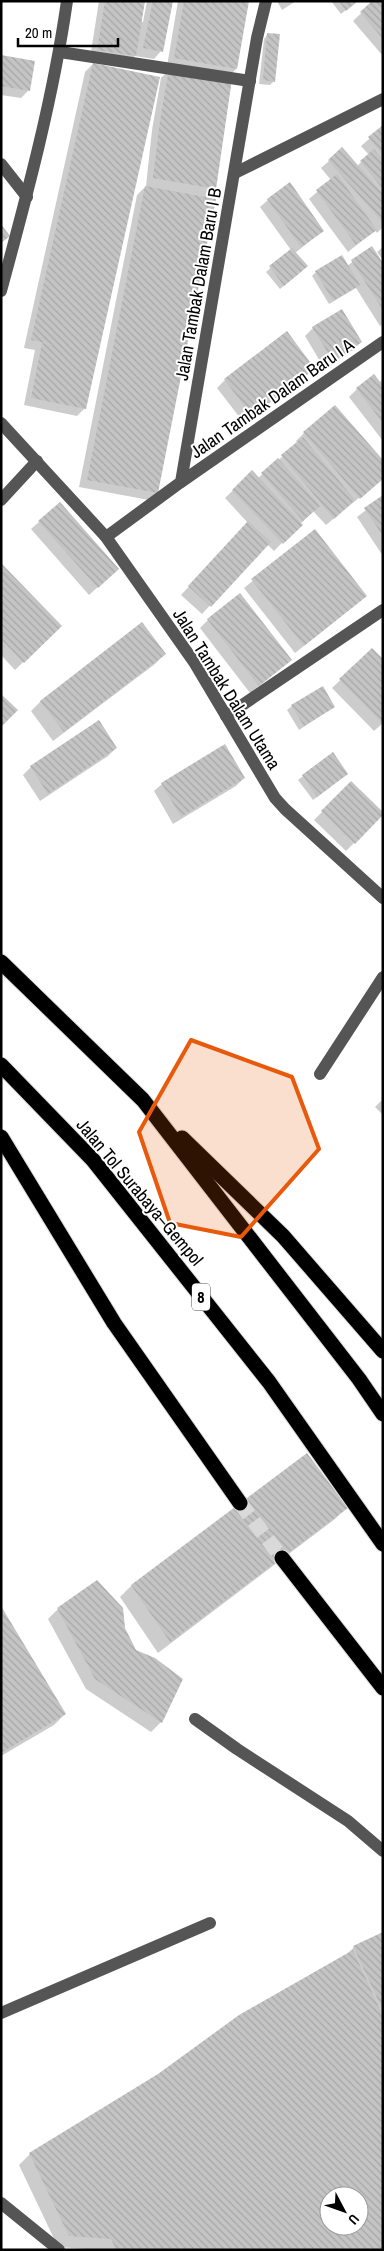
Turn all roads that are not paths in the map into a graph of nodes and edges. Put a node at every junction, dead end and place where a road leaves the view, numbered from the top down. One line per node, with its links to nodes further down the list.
1 (67, 1): 3 (street)
2 (266, 1): 4 (street, Jalan Tambak Dalam Baru I B)
3 (60, 52): 4 (street); 8 (street)
4 (250, 81): 7 (street, Jalan Tambak Dalam Baru I B)
5 (383, 99): 7 (street)
6 (1, 164): 8 (street)
7 (235, 173): 13 (street, Jalan Tambak Dalam Baru I B)
8 (26, 197): 9 (street)
9 (1, 290)
10 (383, 342): 13 (street, Jalan Tambak Dalam Baru I A)
11 (1, 423): 12 (street, Jalan Tambak Dalam Utama)
12 (37, 461): 14 (street); 15 (street, Jalan Tambak Dalam Utama)
13 (181, 482): 15 (street)
14 (1, 500)
15 (106, 537): 17 (street, Jalan Tambak Dalam Utama)
16 (383, 610): 17 (street)
17 (226, 716): 18 (street, Jalan Tambak Dalam Utama)
18 (380, 892)
19 (1, 962): 23 (highway)
20 (383, 977): 22 (street)
21 (1, 1065): 28 (highway, Jalan Tol Surabaya–Gempol / 8)
22 (320, 1074)
23 (144, 1100): 25 (highway); 26 (highway)
24 (1, 1137): 27 (highway)
25 (383, 1351)
26 (383, 1414)
27 (240, 1503)
28 (383, 1544)
29 (282, 1558): 30 (highway)
30 (383, 1688)
31 (195, 1719): 32 (street)
32 (383, 1851)
33 (210, 1923): 34 (street)
34 (1, 2013)
35 (1, 2203): 36 (street)
36 (59, 2250)

